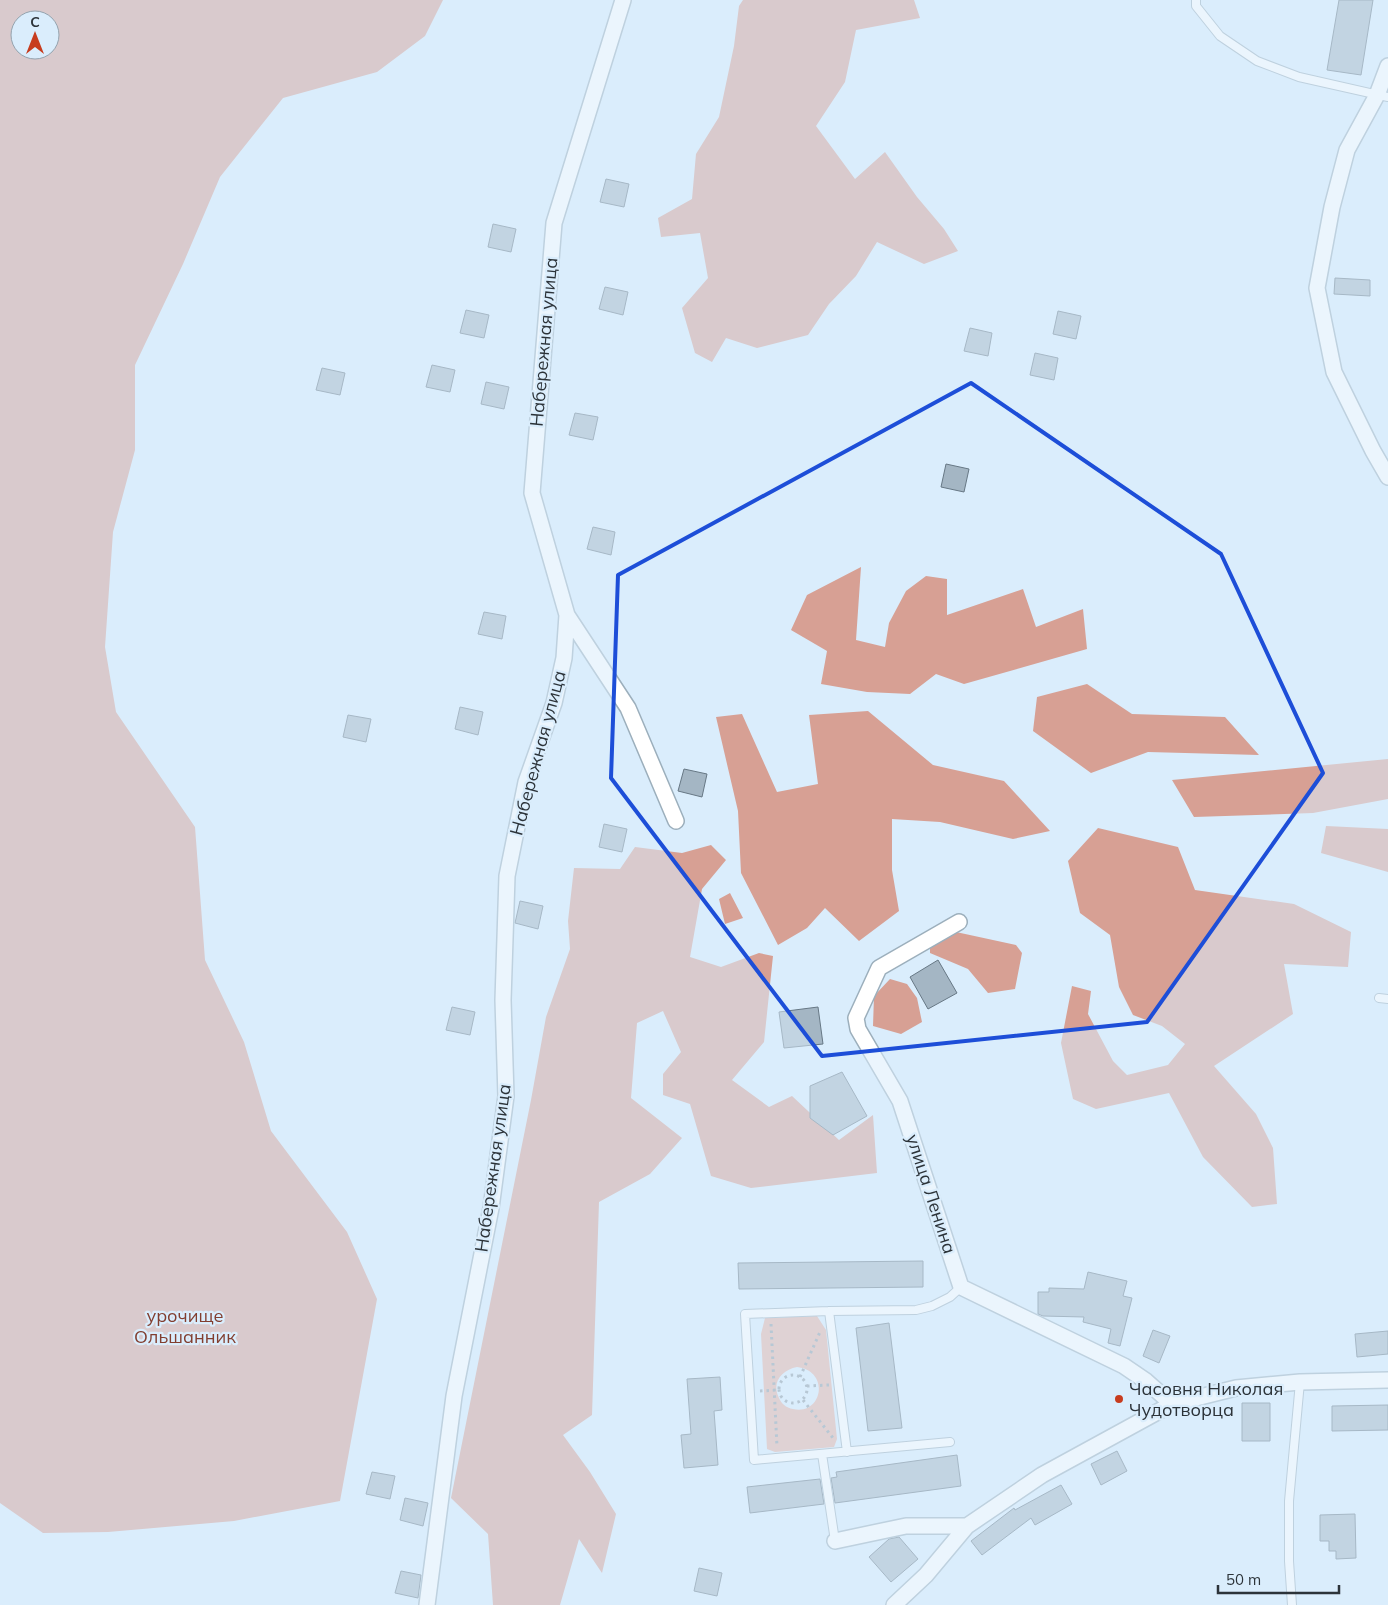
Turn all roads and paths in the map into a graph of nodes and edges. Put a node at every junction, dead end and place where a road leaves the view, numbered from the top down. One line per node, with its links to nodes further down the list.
1 (623, 0): 6 (street, Набережная улица)
2 (1196, 0): 4 (lane)
3 (1388, 66): 4 (street)
4 (1383, 96): 5 (street)
5 (1388, 477)
6 (567, 615): 7 (street); 30 (street, Набережная улица)
7 (676, 821)
8 (959, 922): 11 (street, улица Ленина)
9 (1379, 998): 10 (lane)
10 (1388, 999)
11 (961, 1287): 12 (lane); 23 (street)
12 (829, 1311): 13 (lane); 14 (path); 17 (lane)
13 (770, 1313): 19 (path); 21 (lane)
14 (800, 1377): 18 (path); 20 (path)
15 (1388, 1380): 16 (street)
16 (1300, 1382): 23 (street); 32 (lane)
17 (838, 1384): 18 (path); 25 (lane)
18 (807, 1386): 22 (path)
19 (774, 1390): 20 (path); 21 (path); 27 (path)
20 (779, 1390): 22 (path)
21 (750, 1392): 27 (lane)
22 (803, 1400): 25 (path)
23 (1172, 1404): 28 (street)
24 (950, 1442): 25 (lane)
25 (845, 1452): 26 (lane)
26 (822, 1454): 27 (lane); 29 (lane)
27 (777, 1458)
28 (967, 1526): 29 (street); 31 (street)
29 (835, 1541)
30 (427, 1605)
31 (894, 1605)
32 (1292, 1605)

